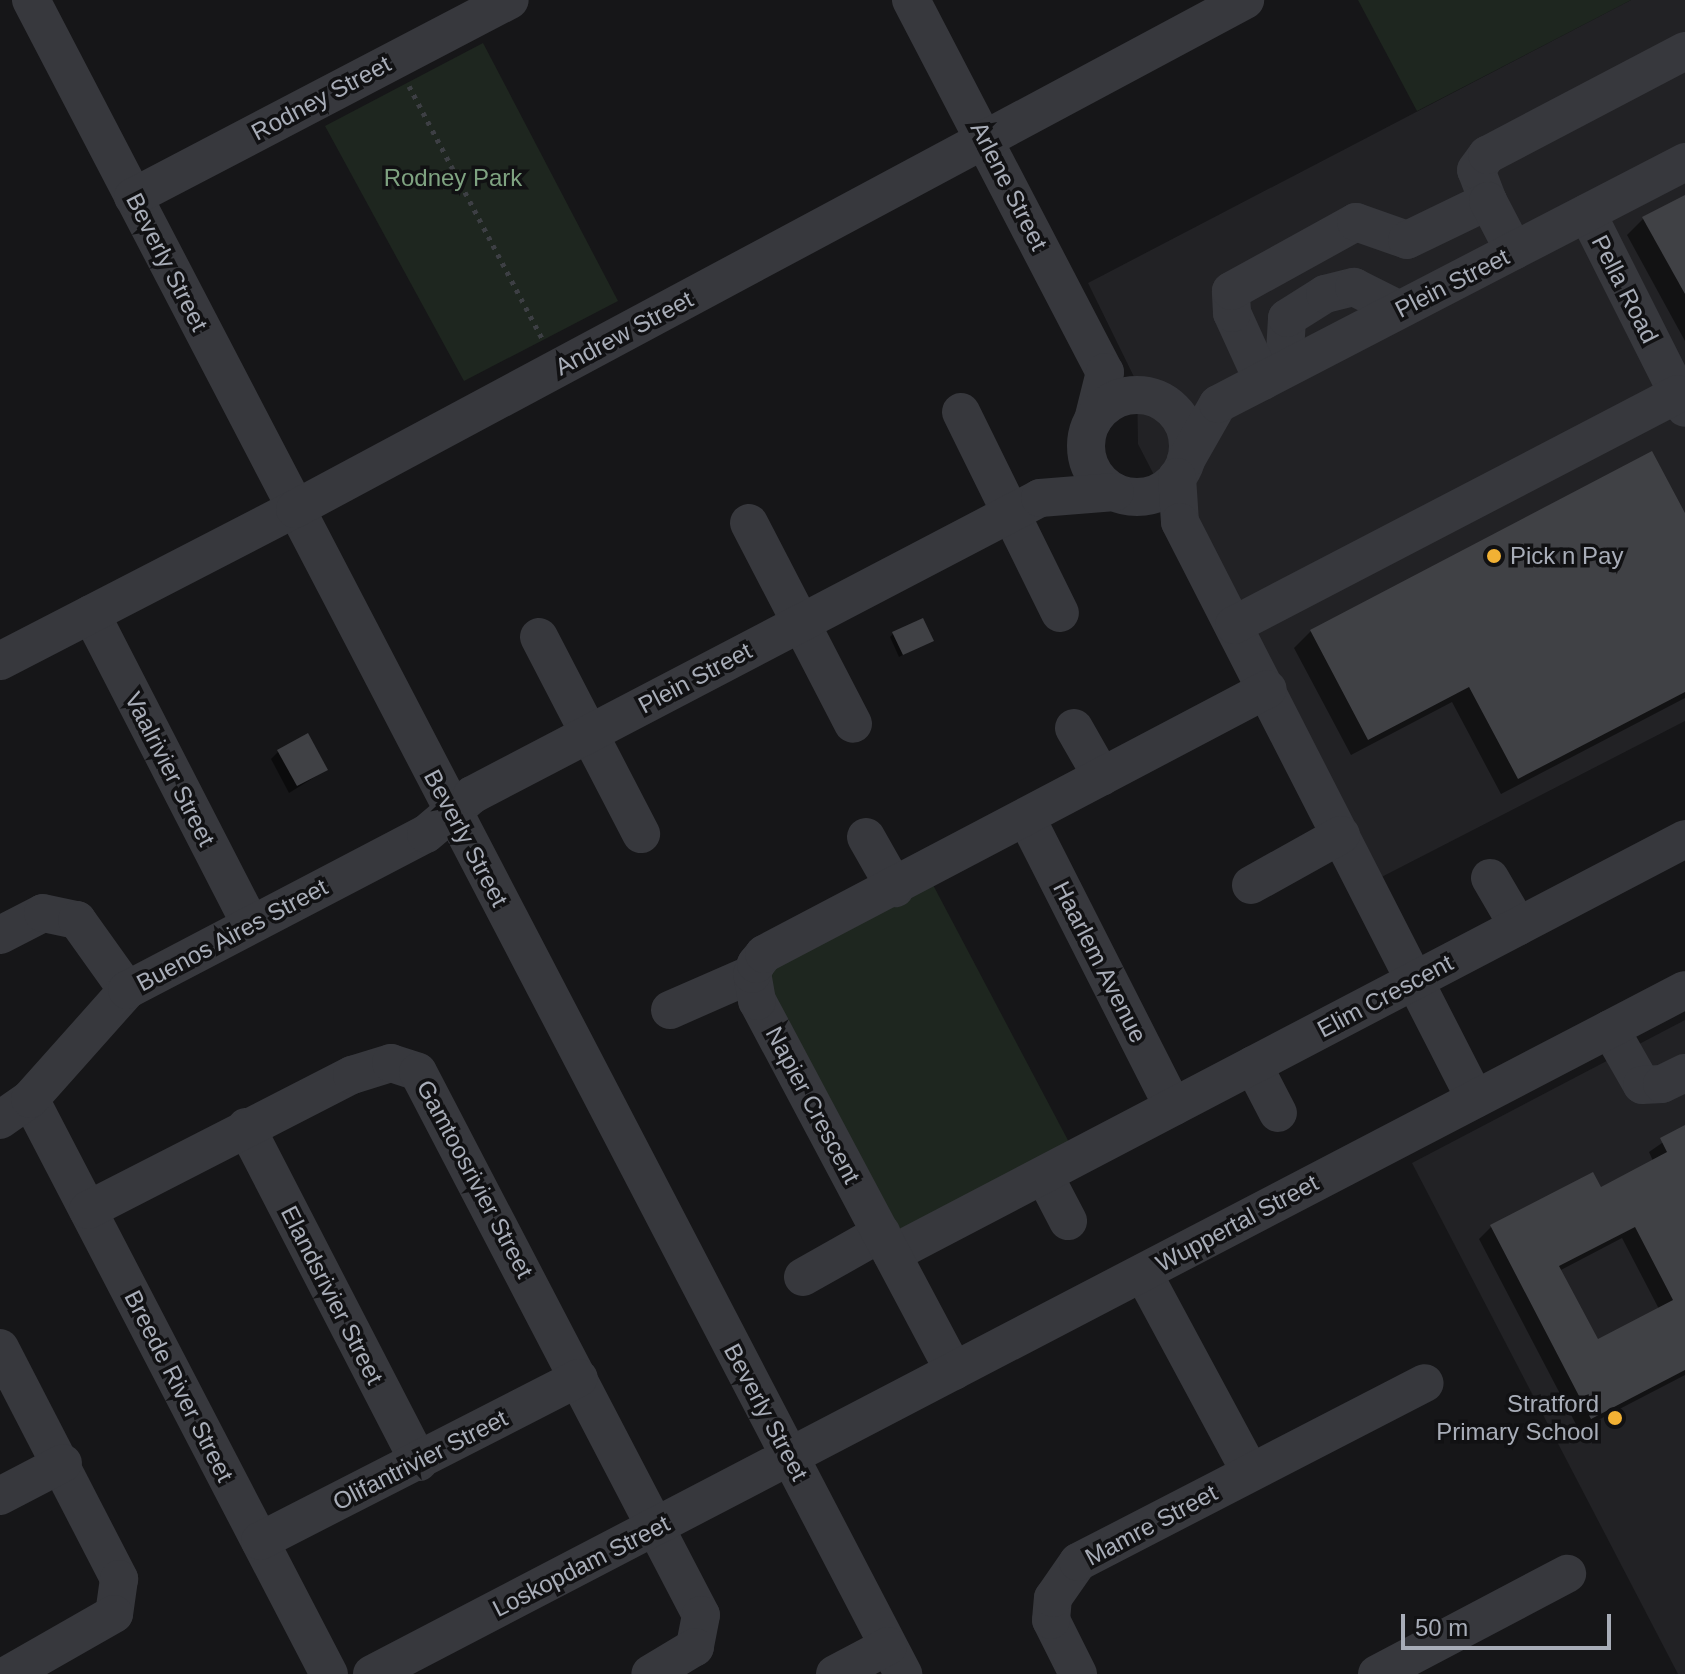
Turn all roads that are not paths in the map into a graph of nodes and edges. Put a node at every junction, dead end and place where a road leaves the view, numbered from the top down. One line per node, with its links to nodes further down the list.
1 (31, 0): 8 (street, Beverly Street)
2 (510, 0): 8 (street, Rodney Street)
3 (911, 0): 6 (street, Arlene Street)
4 (1245, 0): 6 (street, Andrew Street)
5 (1685, 51): 9 (street)
6 (985, 139): 12 (street, Arlene Street); 22 (street, Andrew Street)
7 (1685, 162): 10 (street, Plein Street)
8 (133, 197): 22 (street, Beverly Street)
9 (1488, 201): 11 (street); 13 (street)
10 (1587, 213): 11 (street, Plein Street); 14 (street, Pella Road)
11 (1514, 251): 13 (street, Plein Street)
12 (1105, 372): 15 (street); 18 (street)
13 (1274, 375): 16 (street, Plein Street)
14 (1681, 401): 28 (street)
15 (1161, 402): 16 (street, Plein Street); 18 (street); 19 (street)
16 (1218, 404): 19 (street)
17 (961, 412): 21 (street)
18 (1090, 428): 20 (street); 21 (street, Plein Street)
19 (1182, 468): 20 (street); 23 (street)
20 (1123, 494): 21 (street, Plein Street); 23 (street)
21 (1025, 506): 25 (street); 27 (street, Plein Street)
22 (295, 509): 26 (street, Andrew Street); 36 (street, Beverly Street)
23 (1180, 522): 28 (street)
24 (749, 523): 27 (street)
25 (1060, 613)
26 (91, 614): 30 (street, Andrew Street); 45 (street, Vaalrivier Street)
27 (801, 623): 32 (street); 34 (street, Plein Street)
28 (1234, 625): 31 (street)
29 (539, 637): 34 (street)
30 (0, 661)
31 (1268, 689): 35 (street); 39 (street)
32 (853, 724)
33 (1074, 728): 35 (street)
34 (589, 734): 36 (street, Plein Street); 38 (street)
35 (1102, 777): 37 (street)
36 (452, 812): 45 (street, Buenos Aires Street); 71 (street, Beverly Street)
37 (1026, 817): 44 (street); 57 (street, Haarlem Avenue)
38 (641, 834)
39 (1341, 835): 43 (street); 49 (street)
40 (866, 837): 44 (street)
41 (1685, 839): 46 (street, Elim Crescent)
42 (1490, 878): 46 (street)
43 (1251, 885)
44 (895, 888): 48 (street)
45 (250, 924): 50 (street, Buenos Aires Street)
46 (1518, 926): 49 (street, Elim Crescent)
47 (0, 935): 50 (street)
48 (752, 974): 52 (street); 64 (street, Napier Crescent)
49 (1415, 979): 54 (street, Elim Crescent); 56 (street)
50 (127, 990): 58 (street, Buenos Aires Street)
51 (1685, 990): 53 (street, Wuppertal Street)
52 (670, 1010)
53 (1610, 1029): 55 (street); 56 (street, Wuppertal Street)
54 (1253, 1065): 57 (street, Elim Crescent); 59 (street)
55 (1685, 1073)
56 (1475, 1099): 65 (street, Wuppertal Street)
57 (1173, 1107): 61 (street, Elim Crescent)
58 (15, 1110): 62 (street, Breede River Street)
59 (1278, 1113)
60 (246, 1127): 62 (street, Gamtoosrivier Street); 69 (street, Gamtoosrivier Street); 72 (street, Elandsrivier Street)
61 (1044, 1175): 63 (street); 64 (street, Elim Crescent)
62 (88, 1210): 77 (street, Breede River Street)
63 (1068, 1221)
64 (887, 1244): 66 (street); 68 (street, Napier Crescent)
65 (1143, 1273): 68 (street, Wuppertal Street); 74 (street)
66 (803, 1277)
67 (0, 1348): 73 (street)
68 (954, 1371): 71 (street, Wuppertal Street)
69 (579, 1378): 72 (street, Olifantrivier Street); 76 (street, Gamtoosrivier Street)
70 (1425, 1383): 74 (street, Mamre Street)
71 (789, 1457): 76 (street, Loskopdam Street); 79 (street, Beverly Street)
72 (419, 1462): 77 (street, Olifantrivier Street)
73 (63, 1463): 75 (street); 80 (street)
74 (1250, 1472): 85 (street, Mamre Street)
75 (0, 1496)
76 (656, 1527): 82 (street, Loskopdam Street); 83 (street, Gamtoosrivier Street)
77 (260, 1541): 81 (street, Breede River Street)
78 (1567, 1574): 86 (street)
79 (896, 1660): 84 (street)
80 (9, 1674)
81 (329, 1674)
82 (372, 1674)
83 (650, 1674)
84 (835, 1674)
85 (1078, 1674)
86 (1377, 1674)

